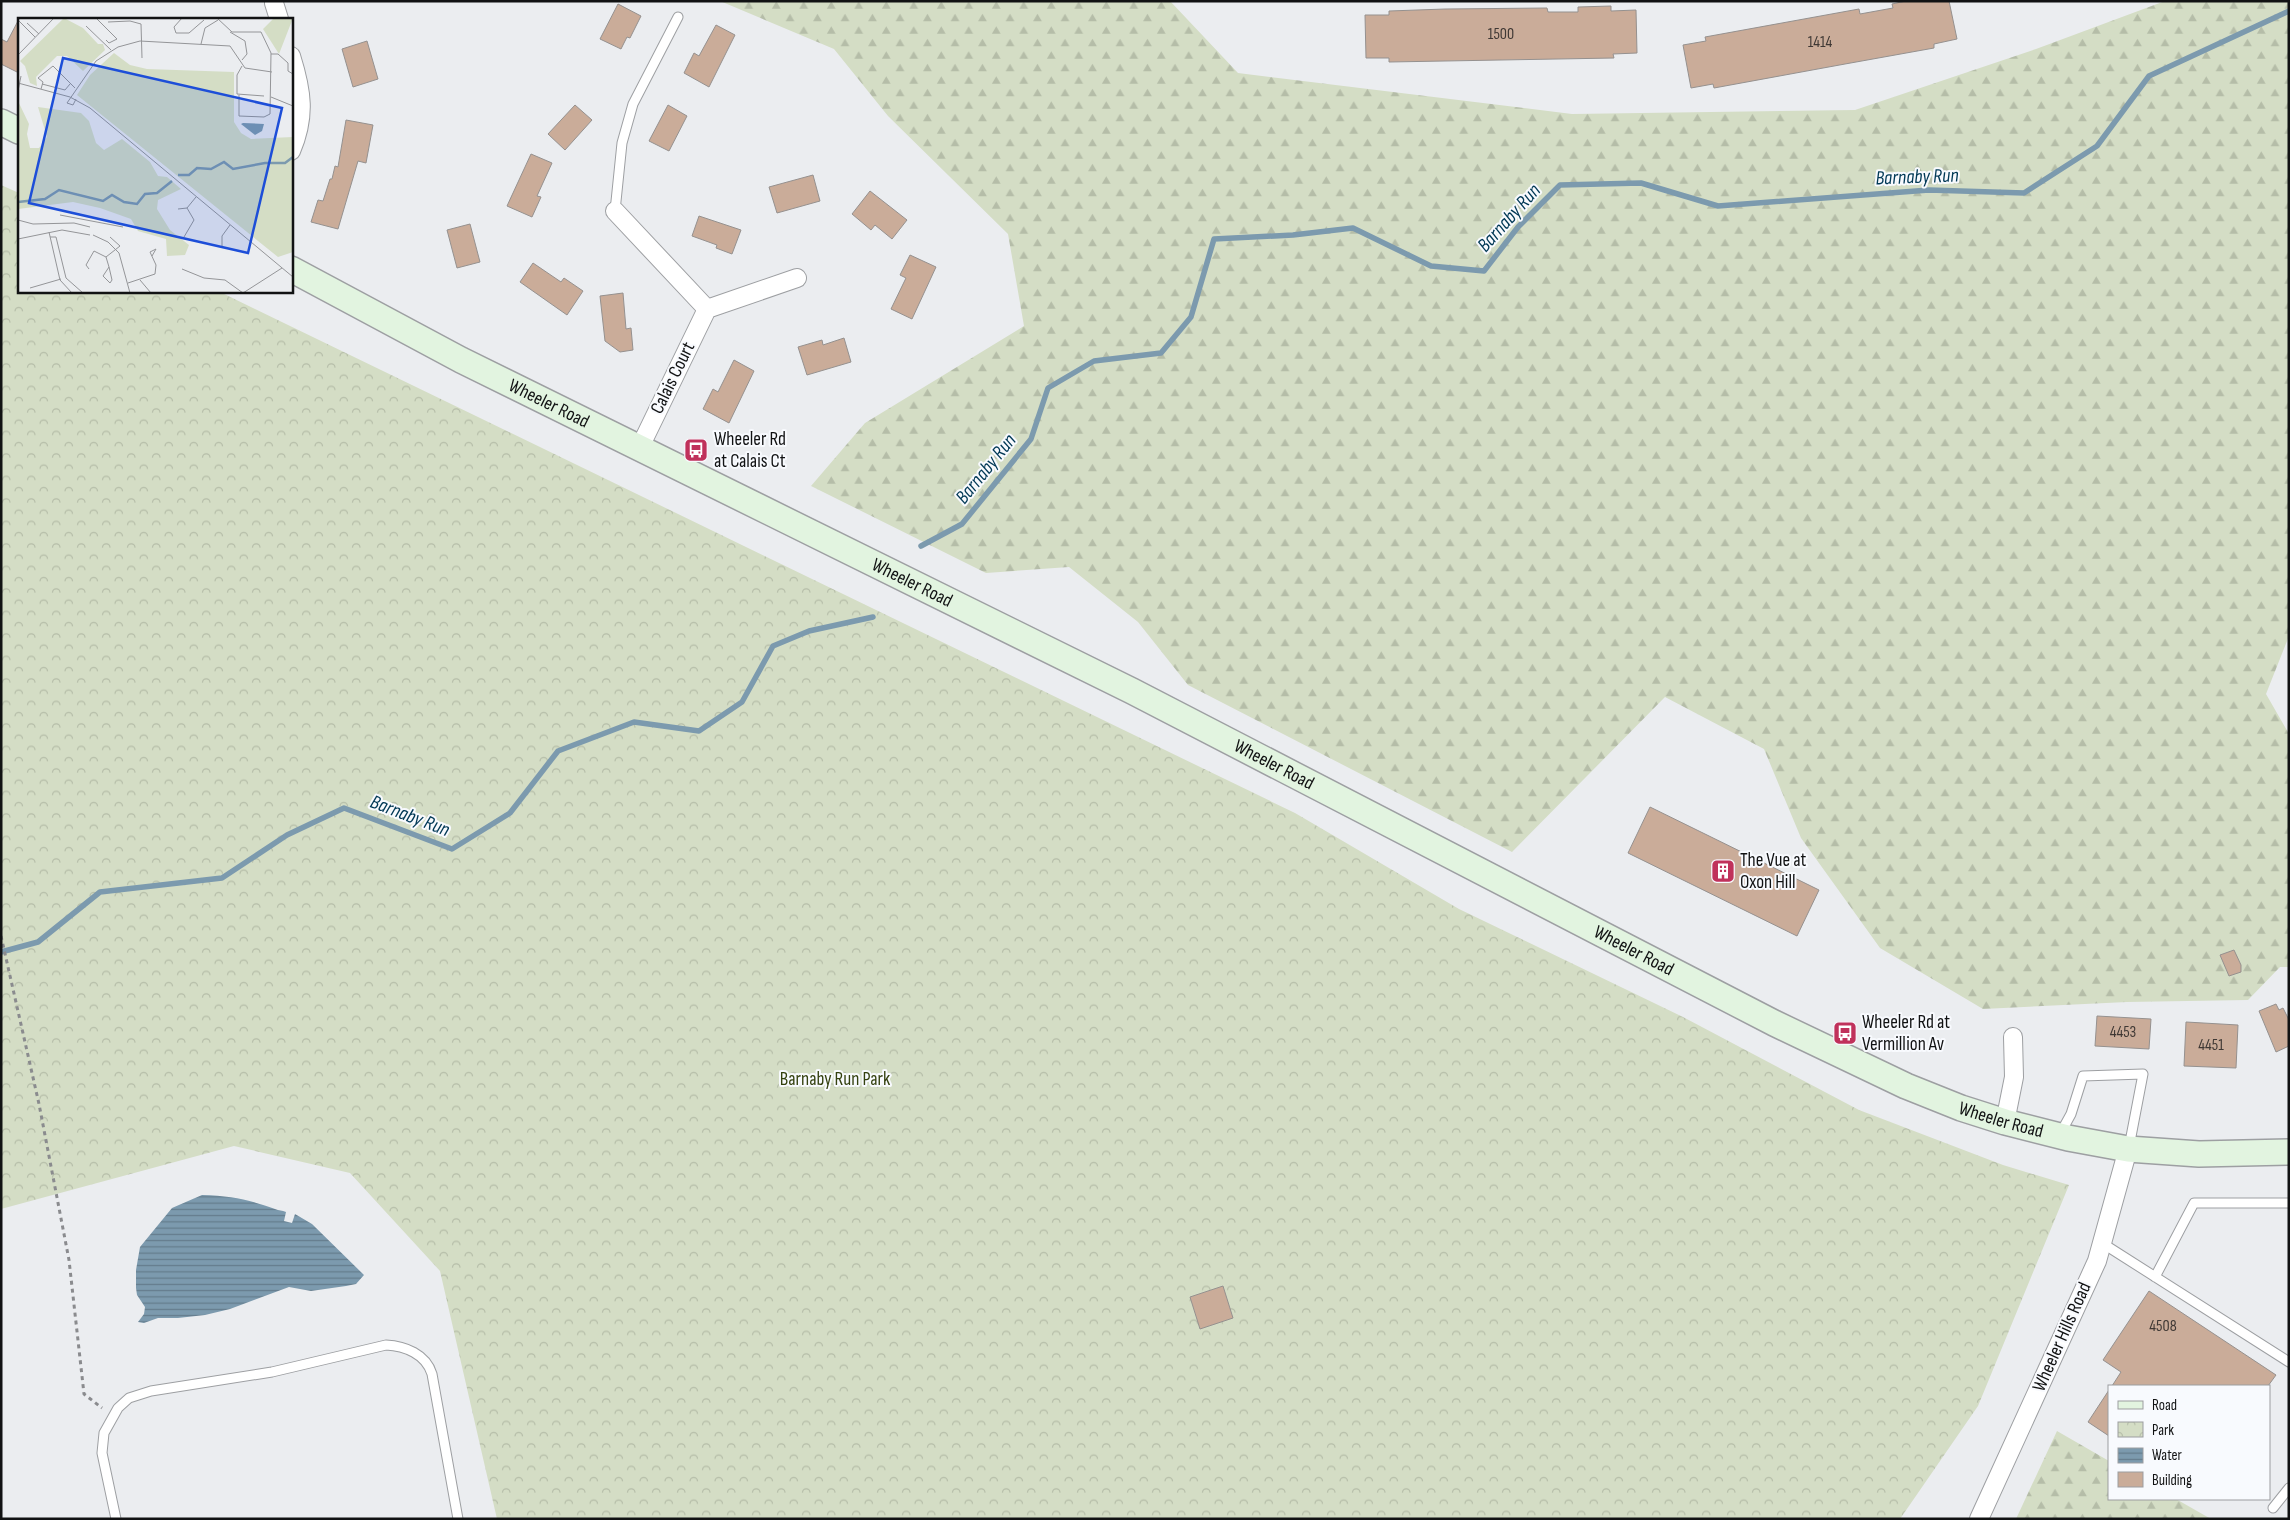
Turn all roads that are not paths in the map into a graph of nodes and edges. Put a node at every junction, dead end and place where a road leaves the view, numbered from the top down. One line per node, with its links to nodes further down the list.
1 (678, 17): 6 (lane)
2 (292, 59): 5 (street)
3 (1, 122): 4 (main road)
4 (18, 130)
5 (292, 148)
6 (615, 211): 9 (street)
7 (292, 270): 10 (main road, Wheeler Road)
8 (797, 278): 9 (street)
9 (707, 310): 10 (street, Calais Court)
10 (640, 447): 12 (main road, Wheeler Road)
11 (2013, 1036): 12 (street)
12 (2005, 1122): 13 (main road, Wheeler Road)
13 (2059, 1136): 14 (main road, Wheeler Road); 14 (lane)
14 (2128, 1149): 15 (main road, Wheeler Road); 17 (street, Wheeler Hills Road)
15 (2289, 1152)
16 (2289, 1203): 18 (lane)
17 (2102, 1243): 18 (lane); 24 (street, Wheeler Hills Road)
18 (2155, 1277): 19 (lane)
19 (2289, 1362)
20 (2289, 1488): 21 (lane)
21 (2273, 1508)
22 (116, 1519): 23 (lane)
23 (458, 1519)
24 (1978, 1519)

